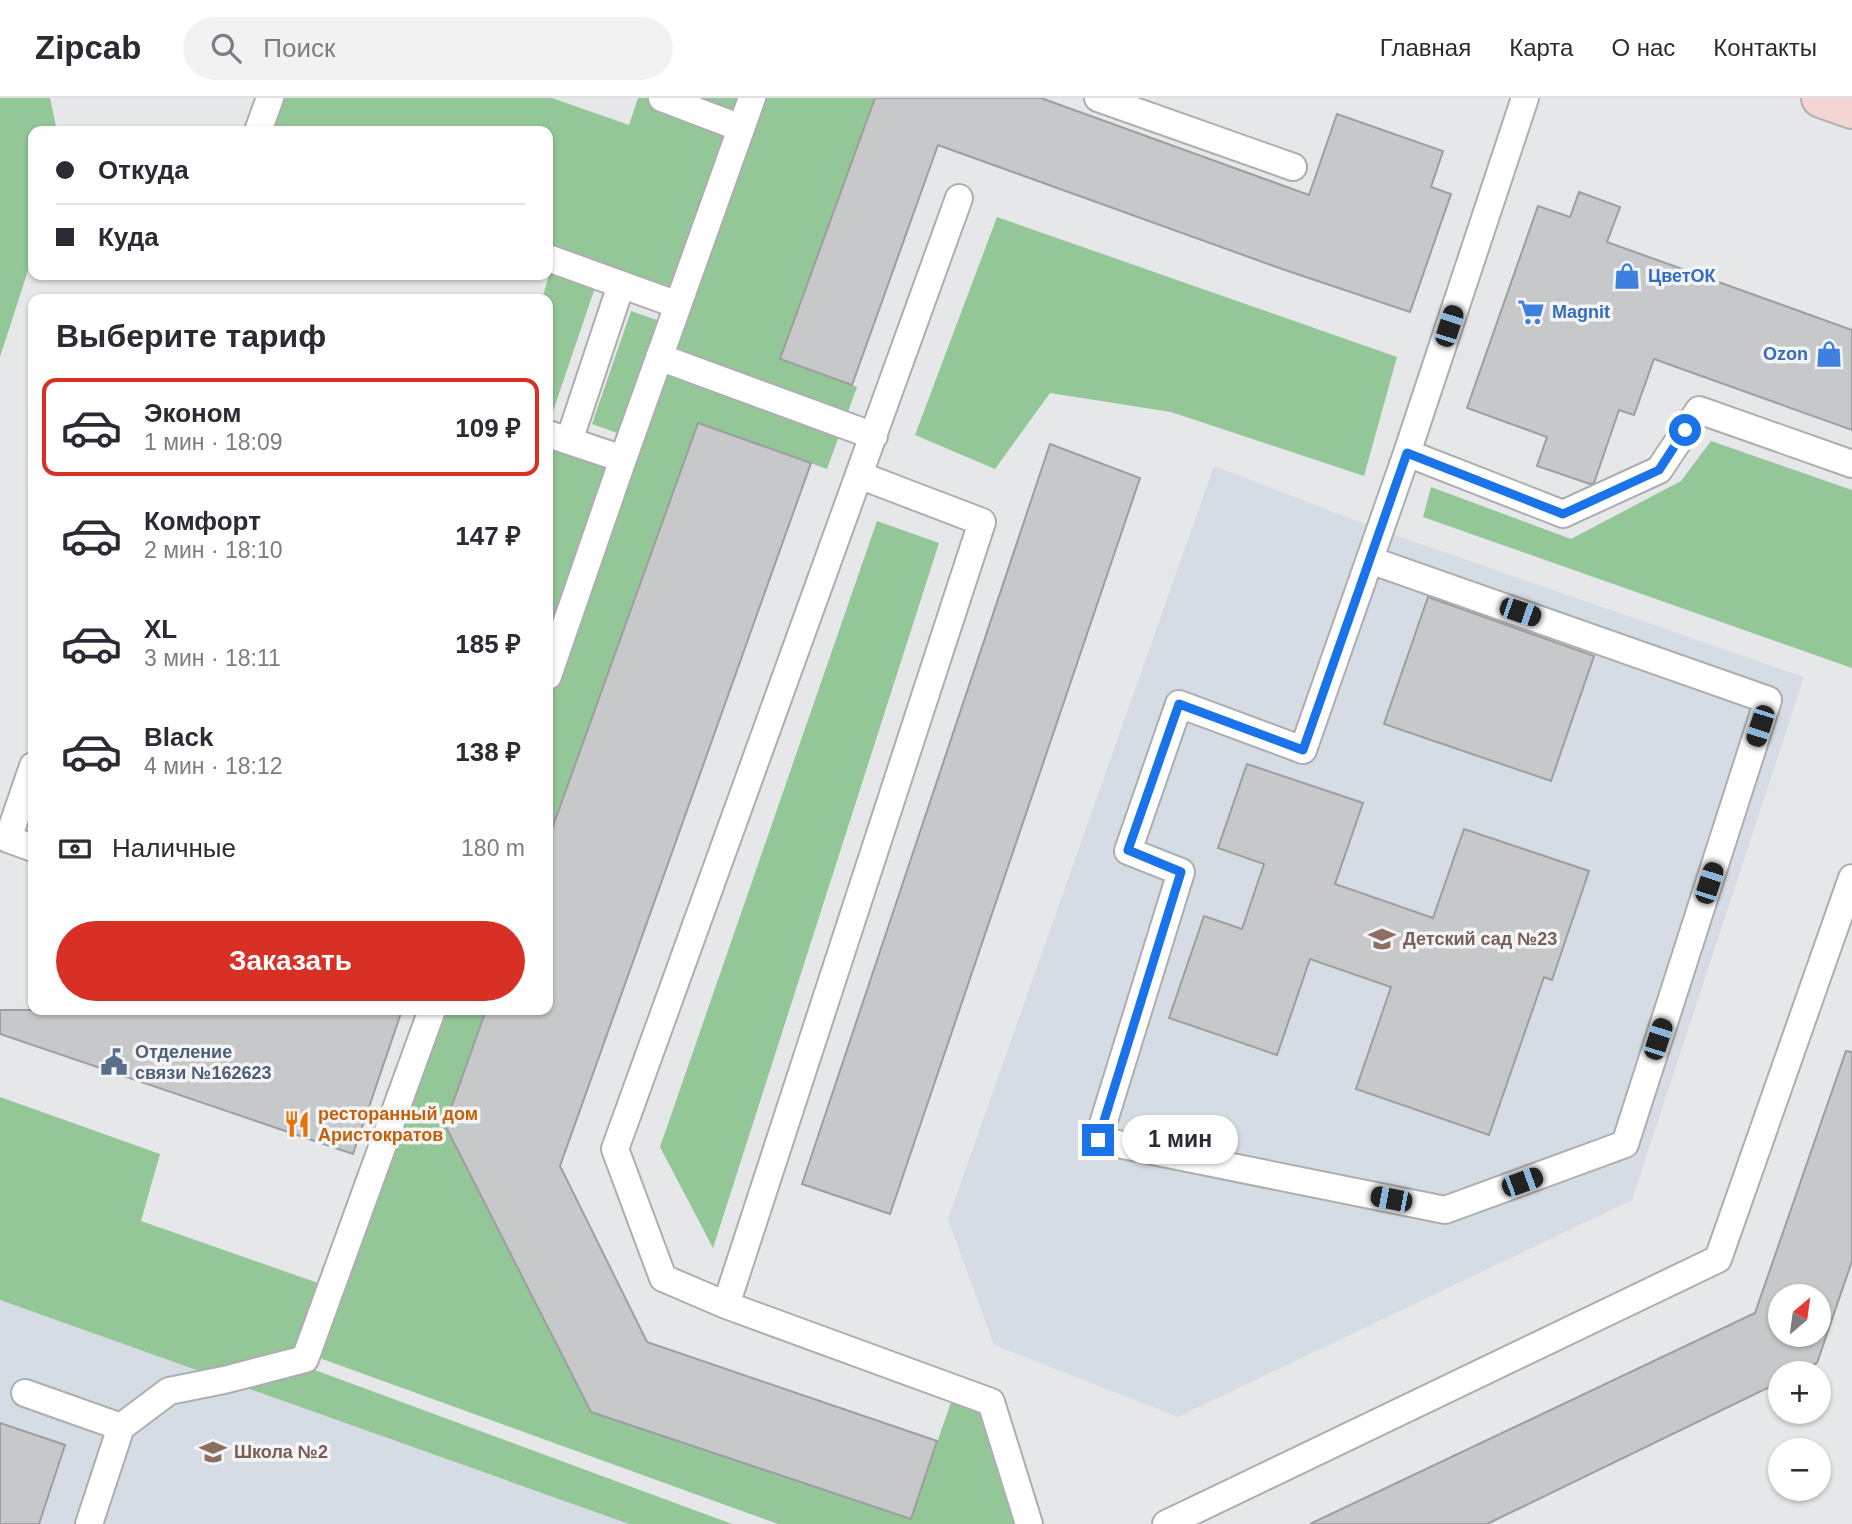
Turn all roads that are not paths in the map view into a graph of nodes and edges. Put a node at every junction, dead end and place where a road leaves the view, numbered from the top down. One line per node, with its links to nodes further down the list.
1 (270, 98): 8 (lane)
2 (662, 98): 9 (lane)
3 (751, 98): 9 (lane)
4 (1098, 98): 10 (lane)
5 (1525, 98): 18 (lane)
6 (1821, 98): 7 (main road)
7 (1852, 109)
8 (260, 126)
9 (741, 128): 14 (lane)
10 (1293, 167)
11 (959, 198): 16 (lane)
12 (553, 260): 13 (lane)
13 (621, 285): 14 (lane); 17 (lane)
14 (678, 305): 15 (lane)
15 (659, 357): 16 (lane); 19 (lane)
16 (874, 436): 21 (lane)
17 (558, 437): 19 (lane)
18 (1407, 453): 20 (lane); 22 (lane)
19 (623, 459): 23 (lane)
20 (1852, 464)
21 (859, 475): 28 (lane); 28 (lane)
22 (1370, 559): 22 (lane)
23 (553, 662)
24 (28, 781): 25 (lane)
25 (28, 846)
26 (1852, 878): 33 (lane)
27 (430, 1015): 30 (lane)
28 (726, 1305): 32 (lane)
29 (25, 1394): 30 (lane)
30 (121, 1427): 31 (lane)
31 (89, 1524)
32 (1029, 1524)
33 (1166, 1524)

